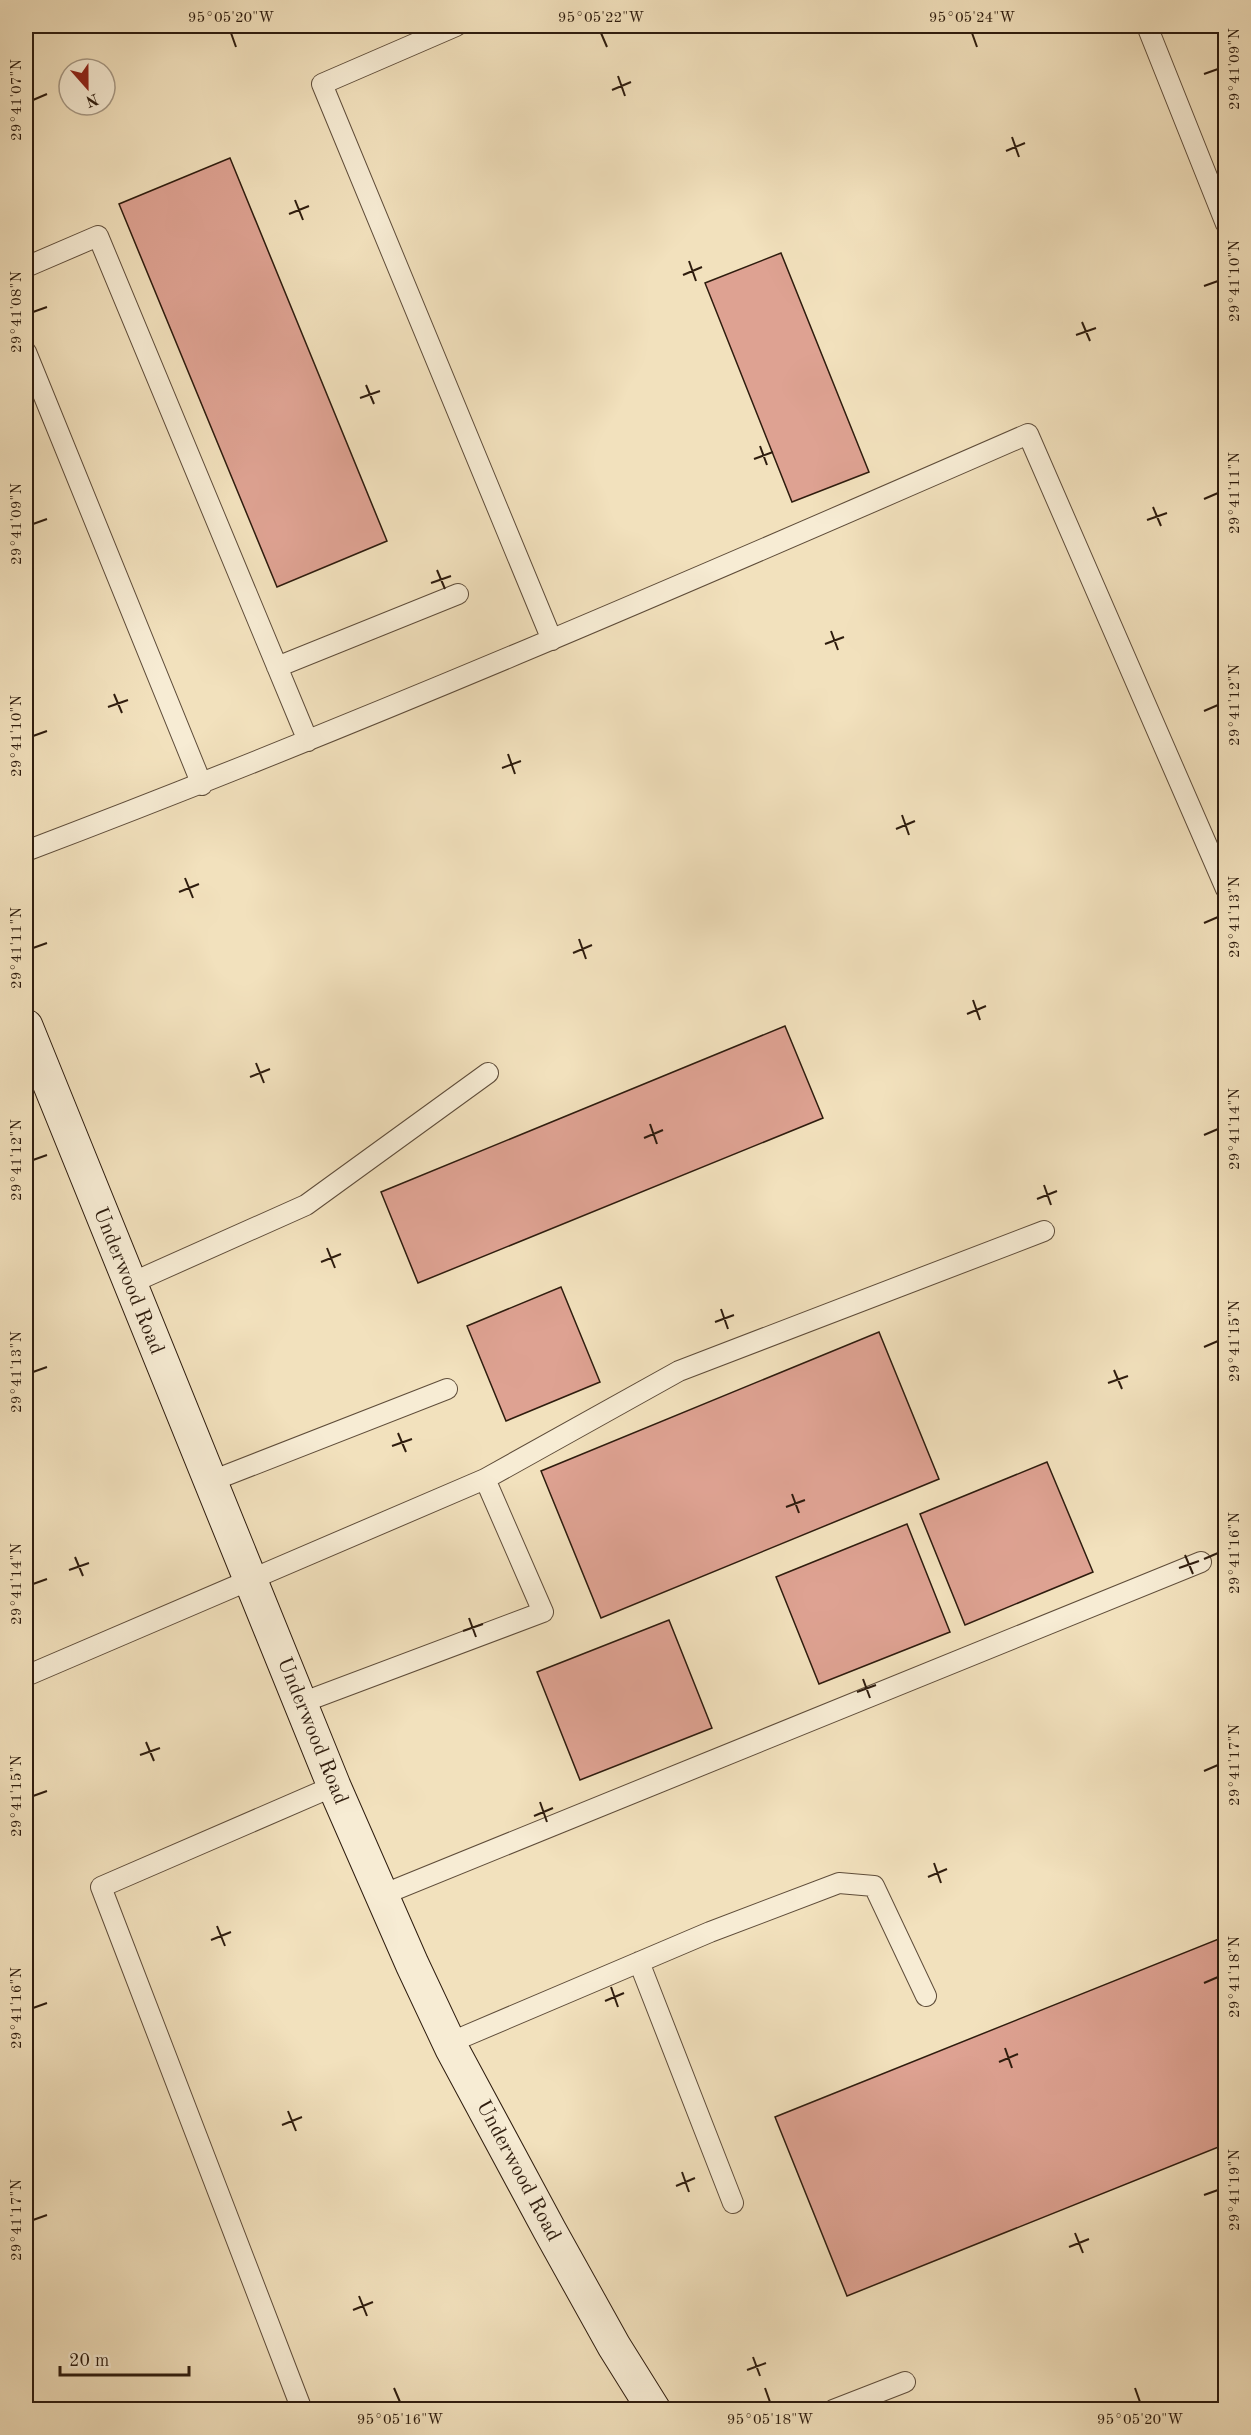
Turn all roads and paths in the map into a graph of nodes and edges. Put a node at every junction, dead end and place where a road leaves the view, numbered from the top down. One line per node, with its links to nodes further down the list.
1 (456, 26): 7 (lane)
2 (1147, 26): 3 (lane)
3 (1226, 224)
4 (26, 267): 8 (lane)
5 (26, 352): 10 (lane)
6 (458, 594): 8 (lane)
7 (552, 640): 9 (lane); 12 (lane)
8 (277, 667): 9 (lane)
9 (308, 741): 10 (lane)
10 (202, 785): 11 (lane)
11 (26, 851)
12 (1226, 889)
13 (26, 1026): 16 (main road, Underwood Road)
14 (488, 1073): 16 (lane)
15 (1044, 1231): 18 (lane)
16 (129, 1284): 19 (main road, Underwood Road)
17 (447, 1389): 19 (lane)
18 (485, 1479): 21 (lane); 23 (lane)
19 (209, 1482): 21 (main road, Underwood Road)
20 (1201, 1562): 25 (lane)
21 (249, 1578): 22 (lane); 23 (main road, Underwood Road)
22 (26, 1676)
23 (301, 1703): 24 (main road, Underwood Road)
24 (334, 1786): 25 (main road, Underwood Road); 31 (lane)
25 (382, 1895): 28 (main road, Underwood Road)
26 (639, 1962): 27 (lane); 28 (lane); 29 (lane)
27 (926, 1995)
28 (449, 2043): 32 (main road, Underwood Road)
29 (733, 2203)
30 (905, 2382): 33 (lane)
31 (302, 2409)
32 (654, 2409)
33 (833, 2409)

